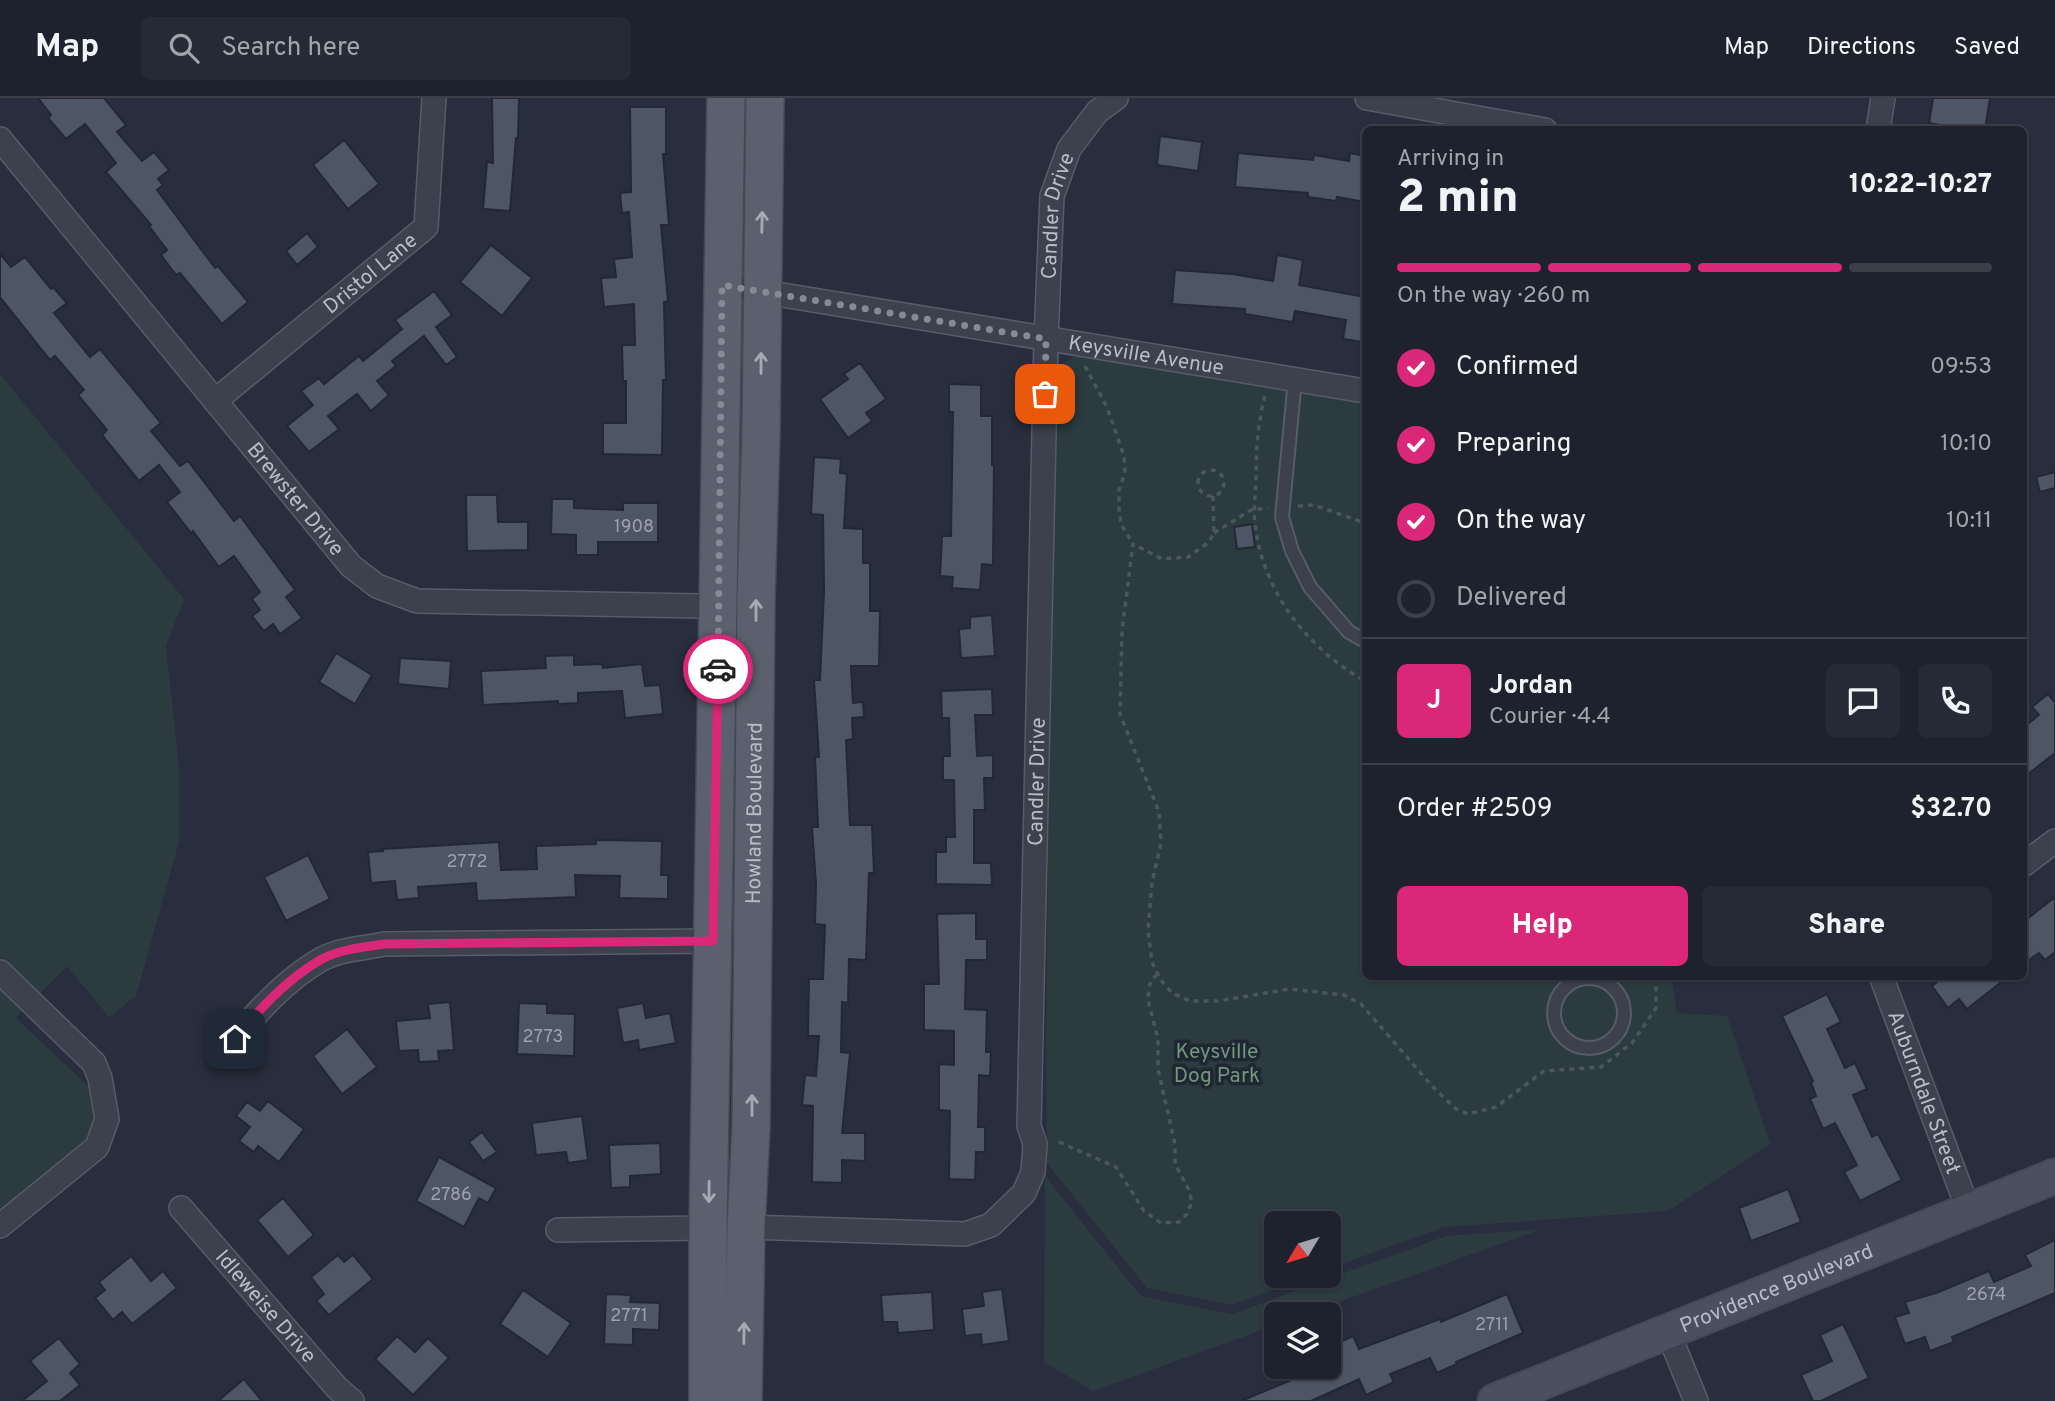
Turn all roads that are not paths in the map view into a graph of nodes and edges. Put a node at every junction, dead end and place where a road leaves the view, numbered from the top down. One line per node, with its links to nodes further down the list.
1 (434, 98): 15 (street, Dristol Lane)
2 (726, 98): 10 (main road, Howland Boulevard)
3 (765, 98): 11 (main road, Howland Boulevard, one-way to 3)
4 (1116, 98): 12 (street, Candler Drive)
5 (1367, 98): 7 (street)
6 (1883, 98): 8 (street)
7 (1523, 126)
8 (1879, 126)
9 (0, 139): 15 (street, Brewster Drive)
10 (722, 285): 11 (street, Keysville Avenue); 16 (main road, Howland Boulevard)
11 (761, 290): 12 (street, Keysville Avenue); 30 (main road, Howland Boulevard, one-way to 11)
12 (1046, 339): 13 (street, Keysville Avenue); 30 (street, Candler Drive)
13 (1295, 379): 14 (street, Keysville Avenue); 17 (lane)
14 (1362, 390)
15 (215, 401): 16 (street, Brewster Drive)
16 (719, 608): 20 (main road, Howland Boulevard)
17 (1362, 639)
18 (2055, 841): 19 (street)
19 (2027, 862)
20 (713, 941): 25 (street); 31 (main road, Howland Boulevard, one-way to 31)
21 (0, 972): 29 (street)
22 (1577, 980): 23 (lane)
23 (1596, 980)
24 (1882, 980): 28 (street, Auburndale Street)
25 (235, 1039)
26 (2055, 1176): 28 (main road, Providence Boulevard)
27 (181, 1208): 34 (street, Idleweise Drive)
28 (1968, 1209): 33 (main road, Providence Boulevard)
29 (0, 1226)
30 (746, 1227): 36 (main road, Howland Boulevard, one-way to 30)
31 (708, 1228): 32 (street); 35 (main road, Howland Boulevard)
32 (558, 1230)
33 (1668, 1332): 37 (main road, Providence Boulevard); 38 (street)
34 (352, 1401)
35 (708, 1401)
36 (743, 1401)
37 (1495, 1401)
38 (1696, 1401)

